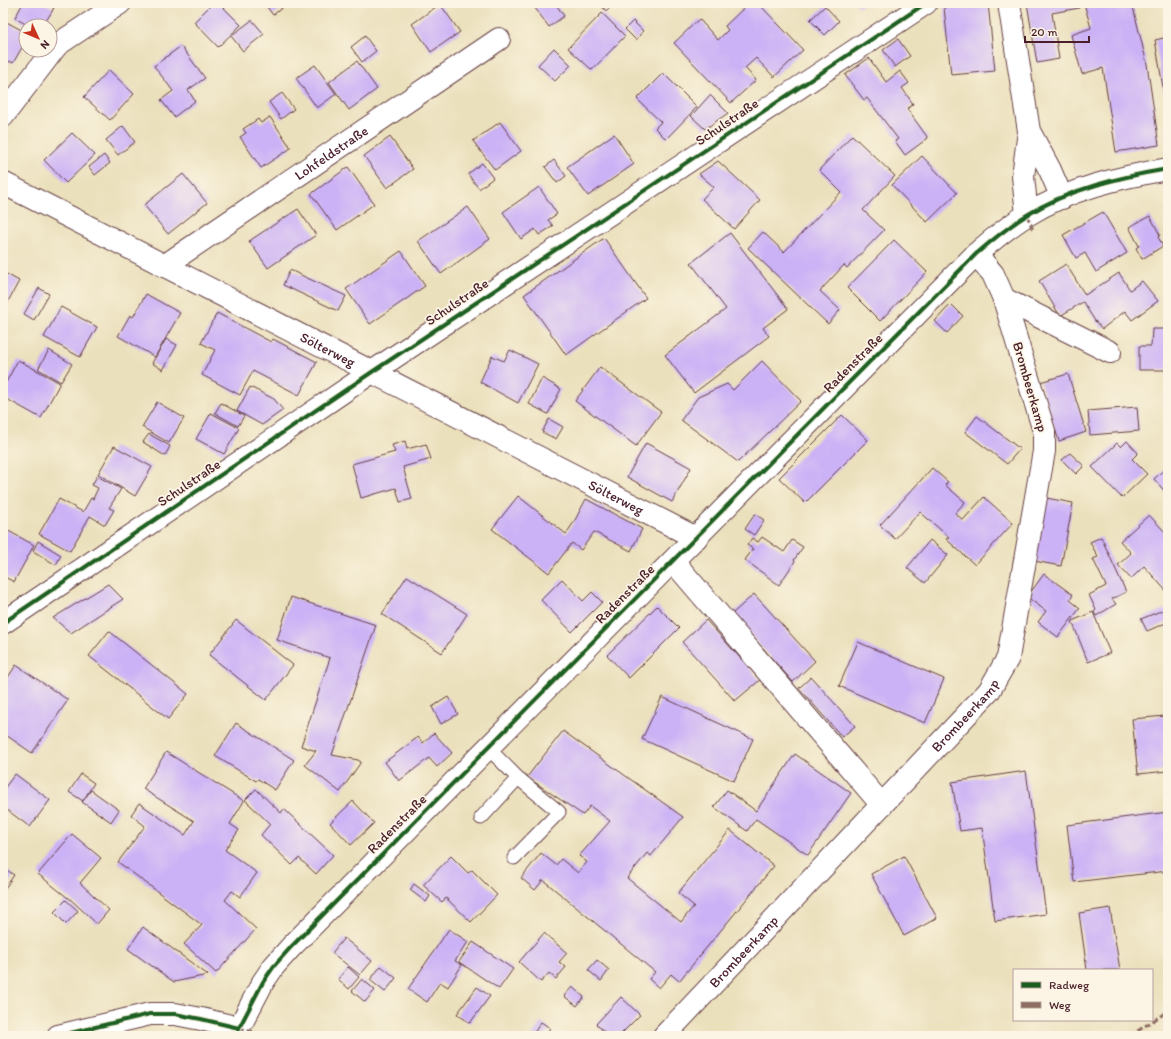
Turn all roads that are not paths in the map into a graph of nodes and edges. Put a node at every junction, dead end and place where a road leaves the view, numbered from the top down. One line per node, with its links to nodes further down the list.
1 (120, 3): 5 (street)
2 (926, 3): 15 (street, Schulstraße)
3 (1008, 3): 6 (street)
4 (499, 39): 12 (street, Lohfeldstraße)
5 (3, 116)
6 (1029, 131): 9 (street); 10 (street)
7 (1168, 169): 9 (street, Radenstraße)
8 (3, 183): 12 (street, Sölterweg)
9 (1062, 198): 10 (street, Radenstraße)
10 (1027, 215): 11 (street, Radenstraße)
11 (976, 254): 13 (street, Brombeerkamp); 16 (street, Radenstraße)
12 (164, 266): 15 (street, Sölterweg)
13 (1004, 299): 14 (street); 21 (street, Brombeerkamp)
14 (1110, 352)
15 (372, 372): 16 (street, Sölterweg); 18 (street, Schulstraße)
16 (696, 538): 17 (street, Radenstraße)
17 (673, 561): 19 (street, Radenstraße); 21 (street, Radenstraße)
18 (3, 623)
19 (488, 748): 20 (lane); 24 (street, Radenstraße)
20 (518, 778): 22 (lane); 23 (lane)
21 (882, 804): 26 (street, Brombeerkamp)
22 (481, 818)
23 (514, 858)
24 (238, 1032): 25 (street)
25 (58, 1036)
26 (664, 1036)

